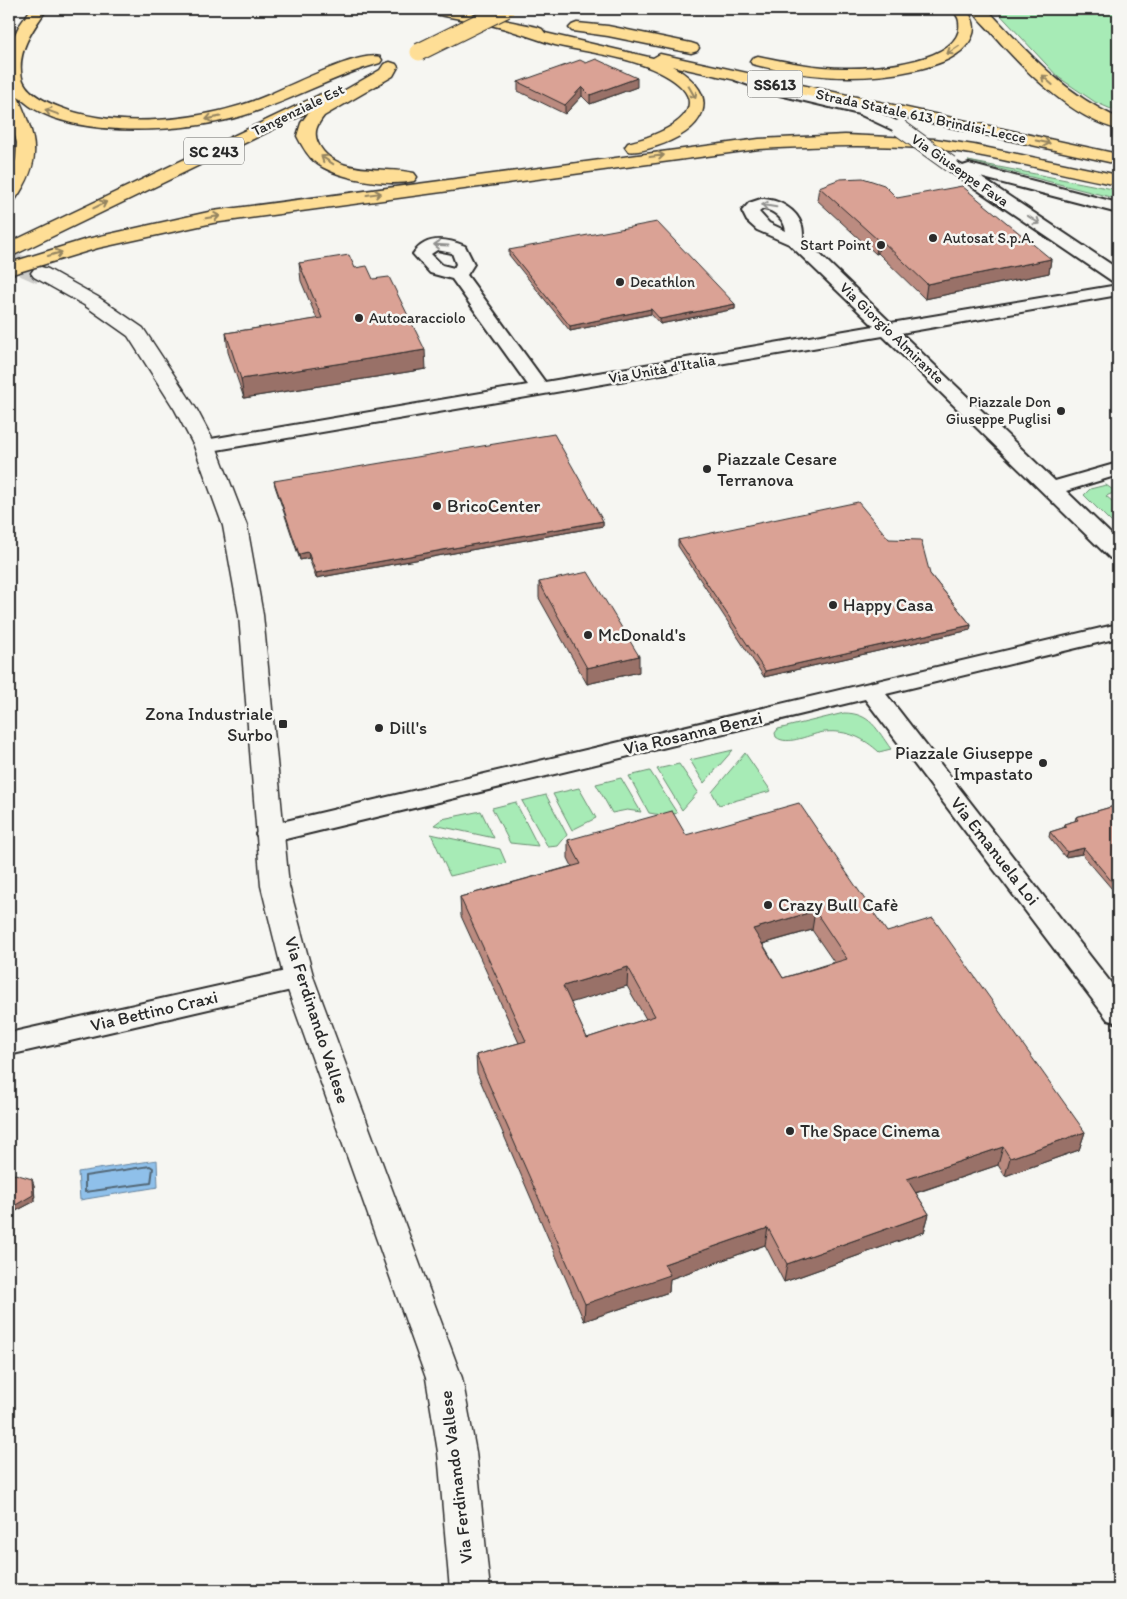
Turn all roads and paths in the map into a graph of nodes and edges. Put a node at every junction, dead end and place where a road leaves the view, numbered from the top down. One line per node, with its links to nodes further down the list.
1 (27, 9): 11 (highway)
2 (39, 9): 16 (highway, one-way to 2)
3 (431, 9): 9 (highway, Strada Statale 613 Brindisi-Lecce / SS613)
4 (480, 9): 12 (highway, Tangenziale Est / SC 243)
5 (487, 9): 10 (highway, Strada Statale 613 Brindisi-Lecce / SS613)
6 (506, 9): 12 (highway, Tangenziale Est / SC 243, bridge)
7 (959, 9): 14 (highway, one-way to 14)
8 (979, 9): 19 (highway, one-way to 8)
9 (519, 28): 15 (highway, one-way to 15); 17 (highway, Strada Statale 613 Brindisi-Lecce / SS613)
10 (576, 28): 13 (highway); 20 (highway, Strada Statale 613 Brindisi-Lecce / SS613)
11 (9, 39)
12 (413, 48): 15 (highway, Tangenziale Est / SC 243)
13 (703, 50)
14 (742, 58)
15 (390, 59): 16 (highway, Tangenziale Est / SC 243); 28 (highway, Tangenziale Est / SC 243, one-way to 15)
16 (374, 60): 26 (highway, Tangenziale Est / SC 243)
17 (730, 74): 21 (highway, Strada Statale 613 Brindisi-Lecce / SS613, one-way to 21); 22 (street, Via Giuseppe Fava, bridge)
18 (9, 95): 24 (highway)
19 (1118, 124)
20 (1118, 146)
21 (1118, 159)
22 (950, 164): 25 (street); 32 (street, Via Giuseppe Fava, one-way to 32)
23 (1118, 180): 29 (highway, one-way to 23)
24 (9, 196)
25 (1118, 208)
26 (9, 234)
27 (795, 240): 34 (street, Via Giorgio Almirante)
28 (9, 250)
29 (9, 269)
30 (41, 273): 36 (street, Via Ferdinando Vallese)
31 (458, 276): 35 (street)
32 (1118, 277)
33 (1118, 290): 34 (street, Via Unità d'Italia)
34 (889, 330): 35 (street, Via Unità d'Italia); 38 (street, Via Giorgio Almirante)
35 (541, 390): 36 (street, Via Unità d'Italia)
36 (205, 446): 42 (street, Via Ferdinando Vallese)
37 (1118, 469): 38 (street)
38 (1054, 488): 39 (street, Via Giorgio Almirante)
39 (1118, 553)
40 (1118, 631): 41 (street, Via Rosanna Benzi)
41 (871, 691): 42 (street, Via Rosanna Benzi); 44 (street, Via Emanuela Loi)
42 (268, 834): 43 (street, Via Ferdinando Vallese)
43 (299, 979): 45 (street, Via Bettino Craxi); 46 (street, Via Ferdinando Vallese)
44 (1118, 1012)
45 (9, 1044)
46 (470, 1590)

